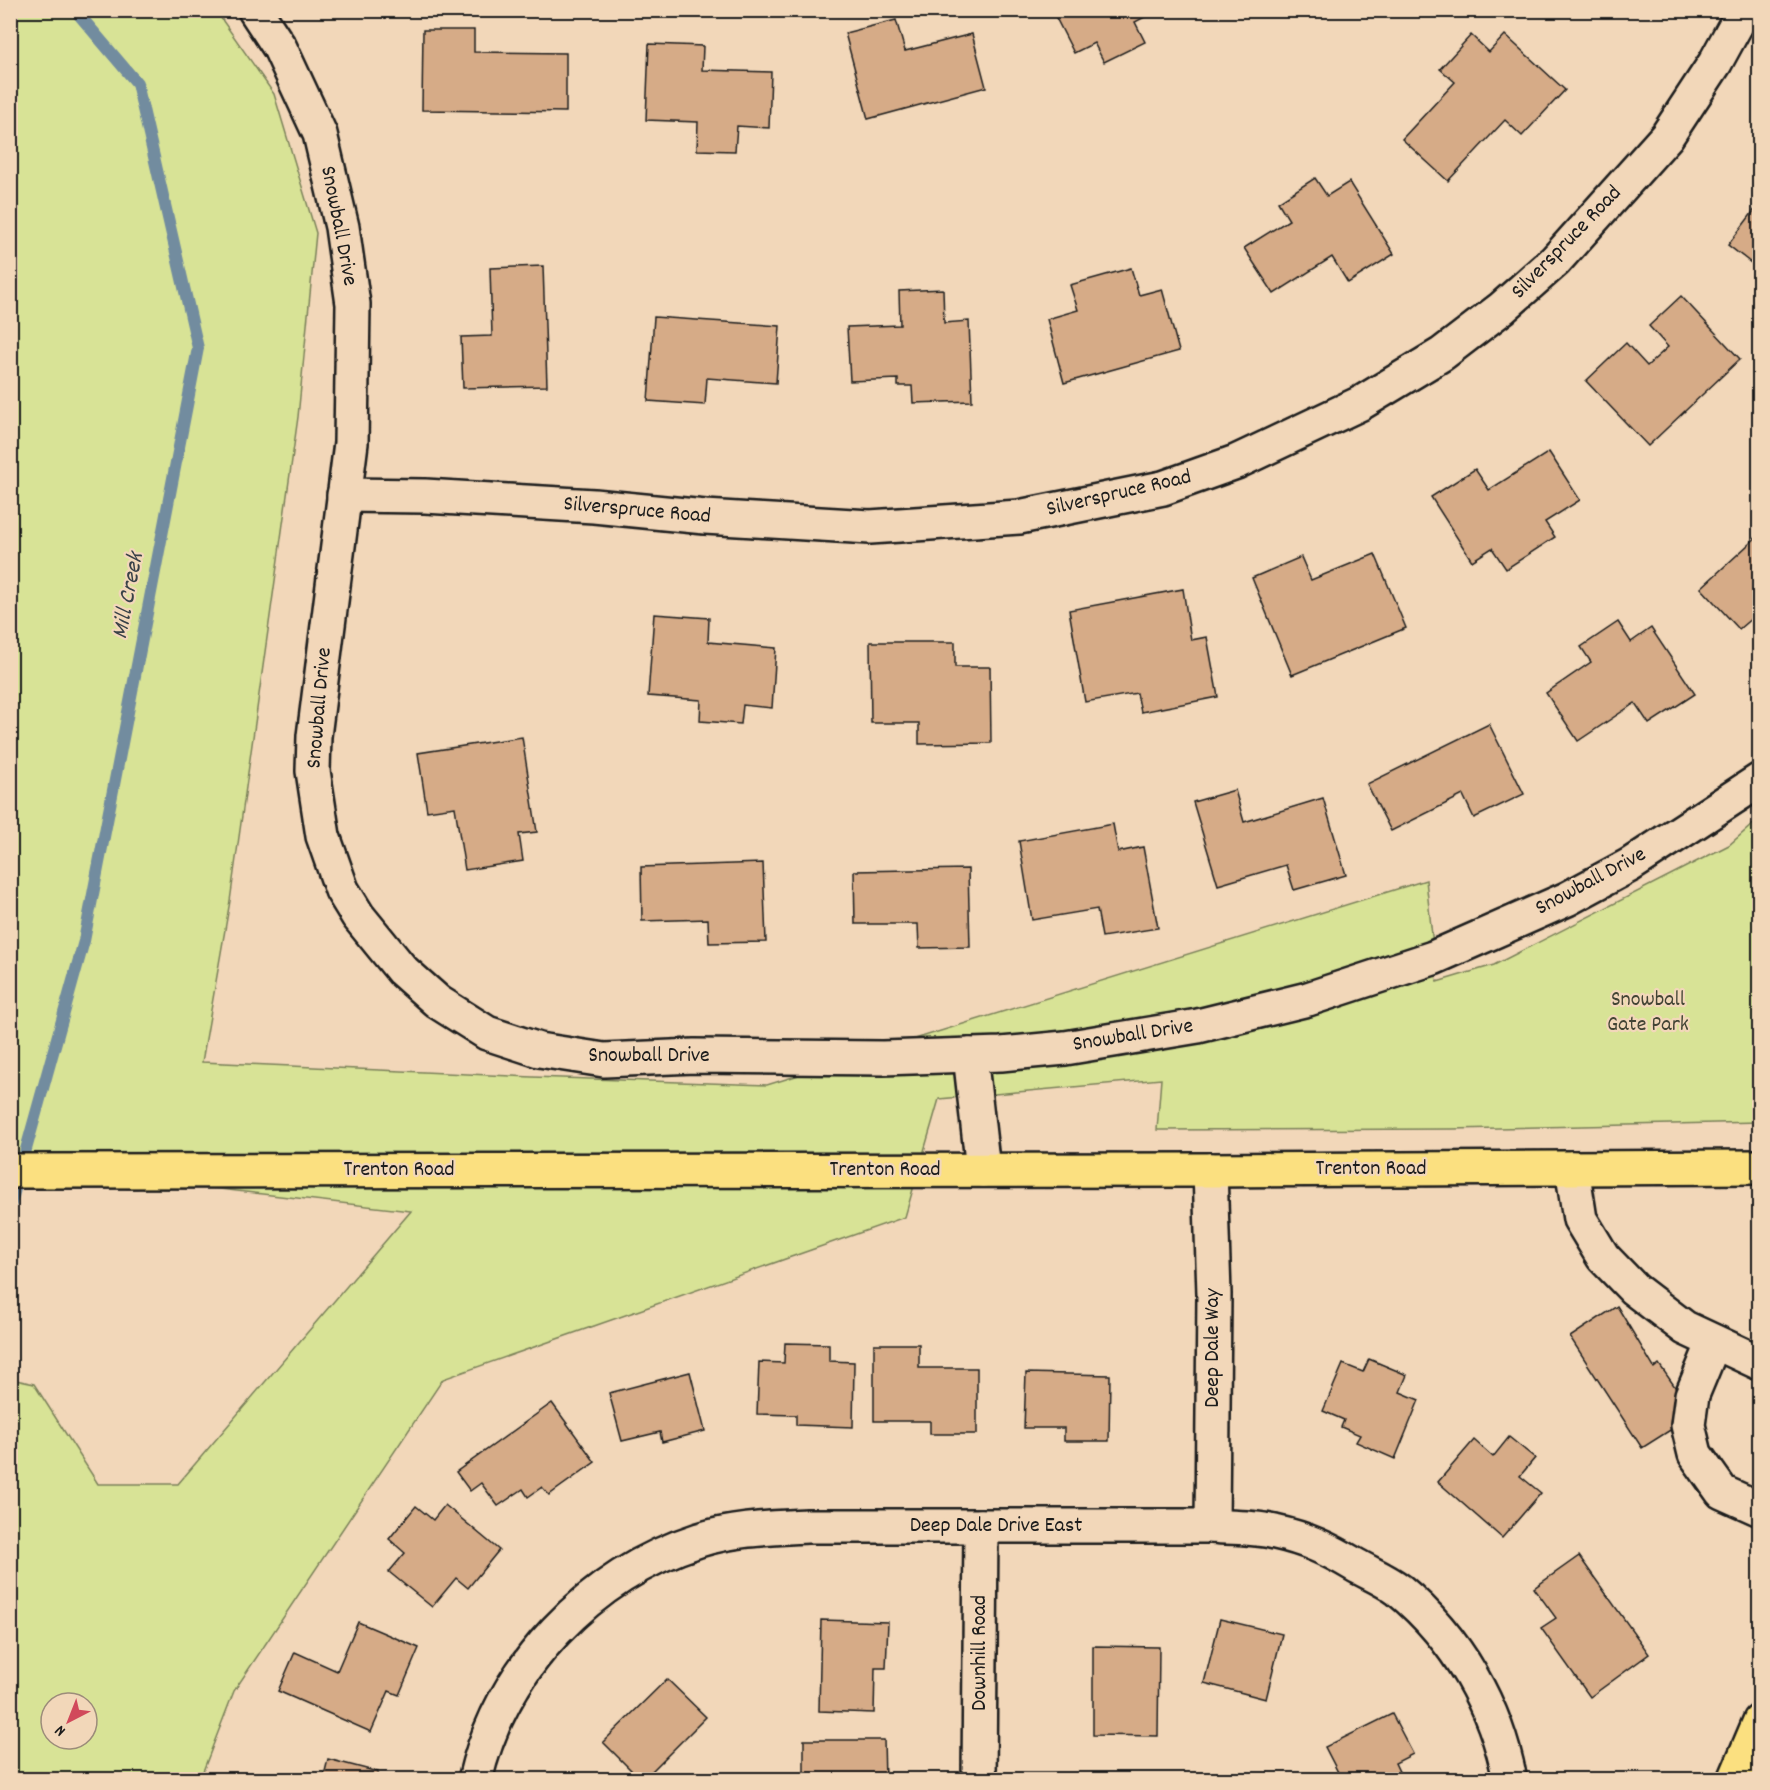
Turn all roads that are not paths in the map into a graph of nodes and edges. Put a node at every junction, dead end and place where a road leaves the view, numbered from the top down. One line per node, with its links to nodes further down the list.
1 (255, 10): 3 (street, Snowball Drive)
2 (1744, 10): 3 (street, Silverspruce Road)
3 (344, 495): 5 (street, Snowball Drive)
4 (1760, 780): 5 (street, Snowball Drive)
5 (970, 1055): 8 (street)
6 (1760, 1167): 7 (main road, Trenton Road)
7 (1572, 1168): 9 (main road, Trenton Road); 11 (street)
8 (983, 1170): 9 (main road, Trenton Road); 10 (main road, Trenton Road)
9 (1210, 1170): 15 (street, Deep Dale Way)
10 (10, 1171)
11 (1714, 1342): 12 (street); 13 (street)
12 (1760, 1363)
13 (1760, 1509)
14 (981, 1526): 15 (street, Deep Dale Drive East); 17 (street, Deep Dale Drive East); 18 (street, Downhill Road)
15 (1212, 1526): 19 (street, Deep Dale Drive East)
16 (1758, 1728): 20 (main road)
17 (475, 1779)
18 (979, 1779)
19 (1510, 1779)
20 (1735, 1779)

